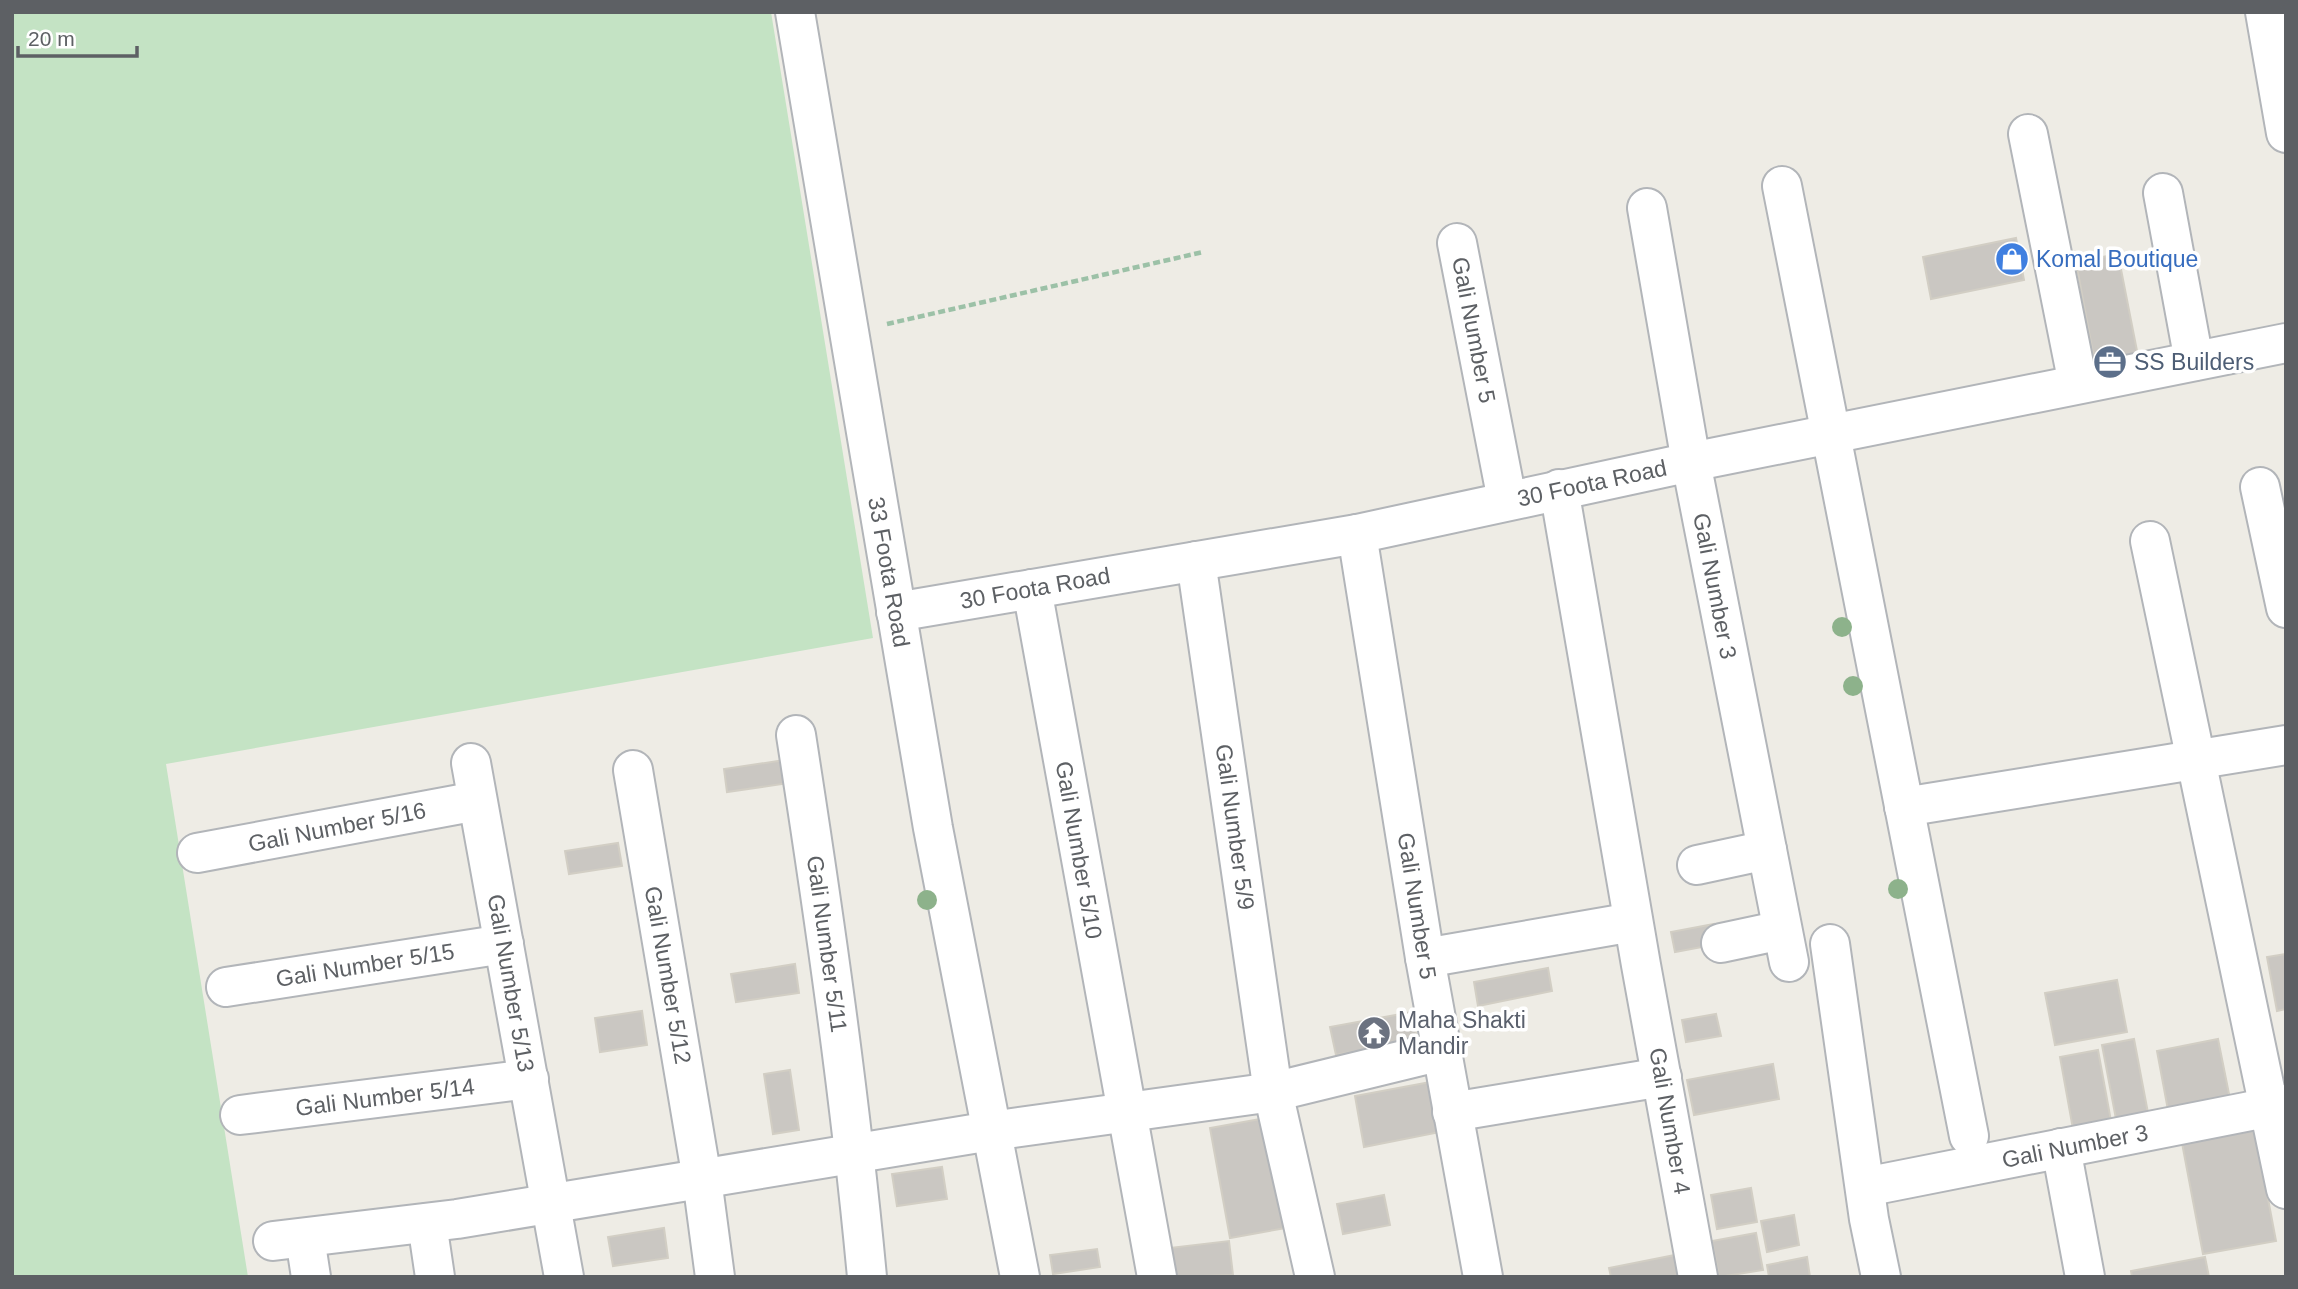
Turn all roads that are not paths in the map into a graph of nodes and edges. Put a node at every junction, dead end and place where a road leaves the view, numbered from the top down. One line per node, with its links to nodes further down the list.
1 (795, 12): 22 (street, 33 Foota Road)
2 (2265, 12): 3 (street)
3 (2286, 133)
4 (2028, 135): 11 (street)
5 (1782, 186): 12 (street)
6 (2163, 193): 10 (street)
7 (1647, 208): 13 (street, Gali Number 3)
8 (1457, 243): 16 (street, Gali Number 5)
9 (2286, 343): 10 (street, 30 Foota Road)
10 (2194, 361): 11 (street, 30 Foota Road)
11 (2078, 384): 12 (street, 30 Foota Road)
12 (1830, 434): 13 (street, 30 Foota Road); 29 (street)
13 (1691, 462): 15 (street, 30 Foota Road); 30 (street, Gali Number 3)
14 (2260, 487): 21 (street)
15 (1559, 489): 16 (street, 30 Foota Road); 33 (street, Gali Number 4)
16 (1507, 500): 17 (street, 30 Foota Road)
17 (1357, 534): 19 (street, 30 Foota Road); 37 (street, Gali Number 5)
18 (2150, 541): 25 (street)
19 (1196, 561): 20 (street, 30 Foota Road); 42 (street, Gali Number 5/9)
20 (1032, 589): 22 (street, 30 Foota Road); 44 (street, Gali Number 5/10)
21 (2286, 608)
22 (896, 612): 47 (street, 33 Foota Road)
23 (796, 734): 50 (street, Gali Number 5/11)
24 (2286, 745): 25 (street)
25 (2196, 760): 29 (street); 43 (street)
26 (471, 763): 28 (street, Gali Number 5/13)
27 (633, 770): 51 (street, Gali Number 5/12)
28 (477, 801): 31 (street, Gali Number 5/16); 35 (street, Gali Number 5/13)
29 (1904, 807): 48 (street)
30 (1767, 850): 32 (street); 34 (street, Gali Number 3)
31 (197, 853)
32 (1697, 865)
33 (1633, 922): 37 (street); 40 (street, Gali Number 4)
34 (1721, 943)
35 (504, 944): 38 (street, Gali Number 5/15); 41 (street, Gali Number 5/13)
36 (1830, 944): 53 (street)
37 (1425, 958): 39 (street, Gali Number 5)
38 (226, 987)
39 (1441, 1051): 42 (street); 45 (street, Gali Number 5)
40 (1662, 1077): 45 (street); 65 (street, Gali Number 4)
41 (529, 1079): 46 (street, Gali Number 5/14); 54 (street, Gali Number 5/13)
42 (1273, 1092): 44 (street); 63 (street, Gali Number 5/9)
43 (2278, 1105): 49 (street, Gali Number 3); 52 (street)
44 (1126, 1112): 47 (street); 62 (street, Gali Number 5/10)
45 (1452, 1112): 64 (street, Gali Number 5)
46 (240, 1115)
47 (991, 1131): 50 (street); 61 (street, 33 Foota Road)
48 (1969, 1136)
49 (2061, 1149): 53 (street, Gali Number 3); 67 (street)
50 (855, 1154): 51 (street); 60 (street, Gali Number 5/11)
51 (702, 1180): 54 (street); 59 (street, Gali Number 5/12)
52 (2286, 1189)
53 (1867, 1203): 66 (street)
54 (552, 1204): 55 (street); 58 (street, Gali Number 5/13)
55 (428, 1223): 56 (street); 57 (street)
56 (310, 1277)
57 (435, 1277)
58 (564, 1277)
59 (715, 1277)
60 (867, 1277)
61 (1020, 1277)
62 (1157, 1277)
63 (1315, 1277)
64 (1483, 1277)
65 (1698, 1277)
66 (1881, 1277)
67 (2085, 1277)

